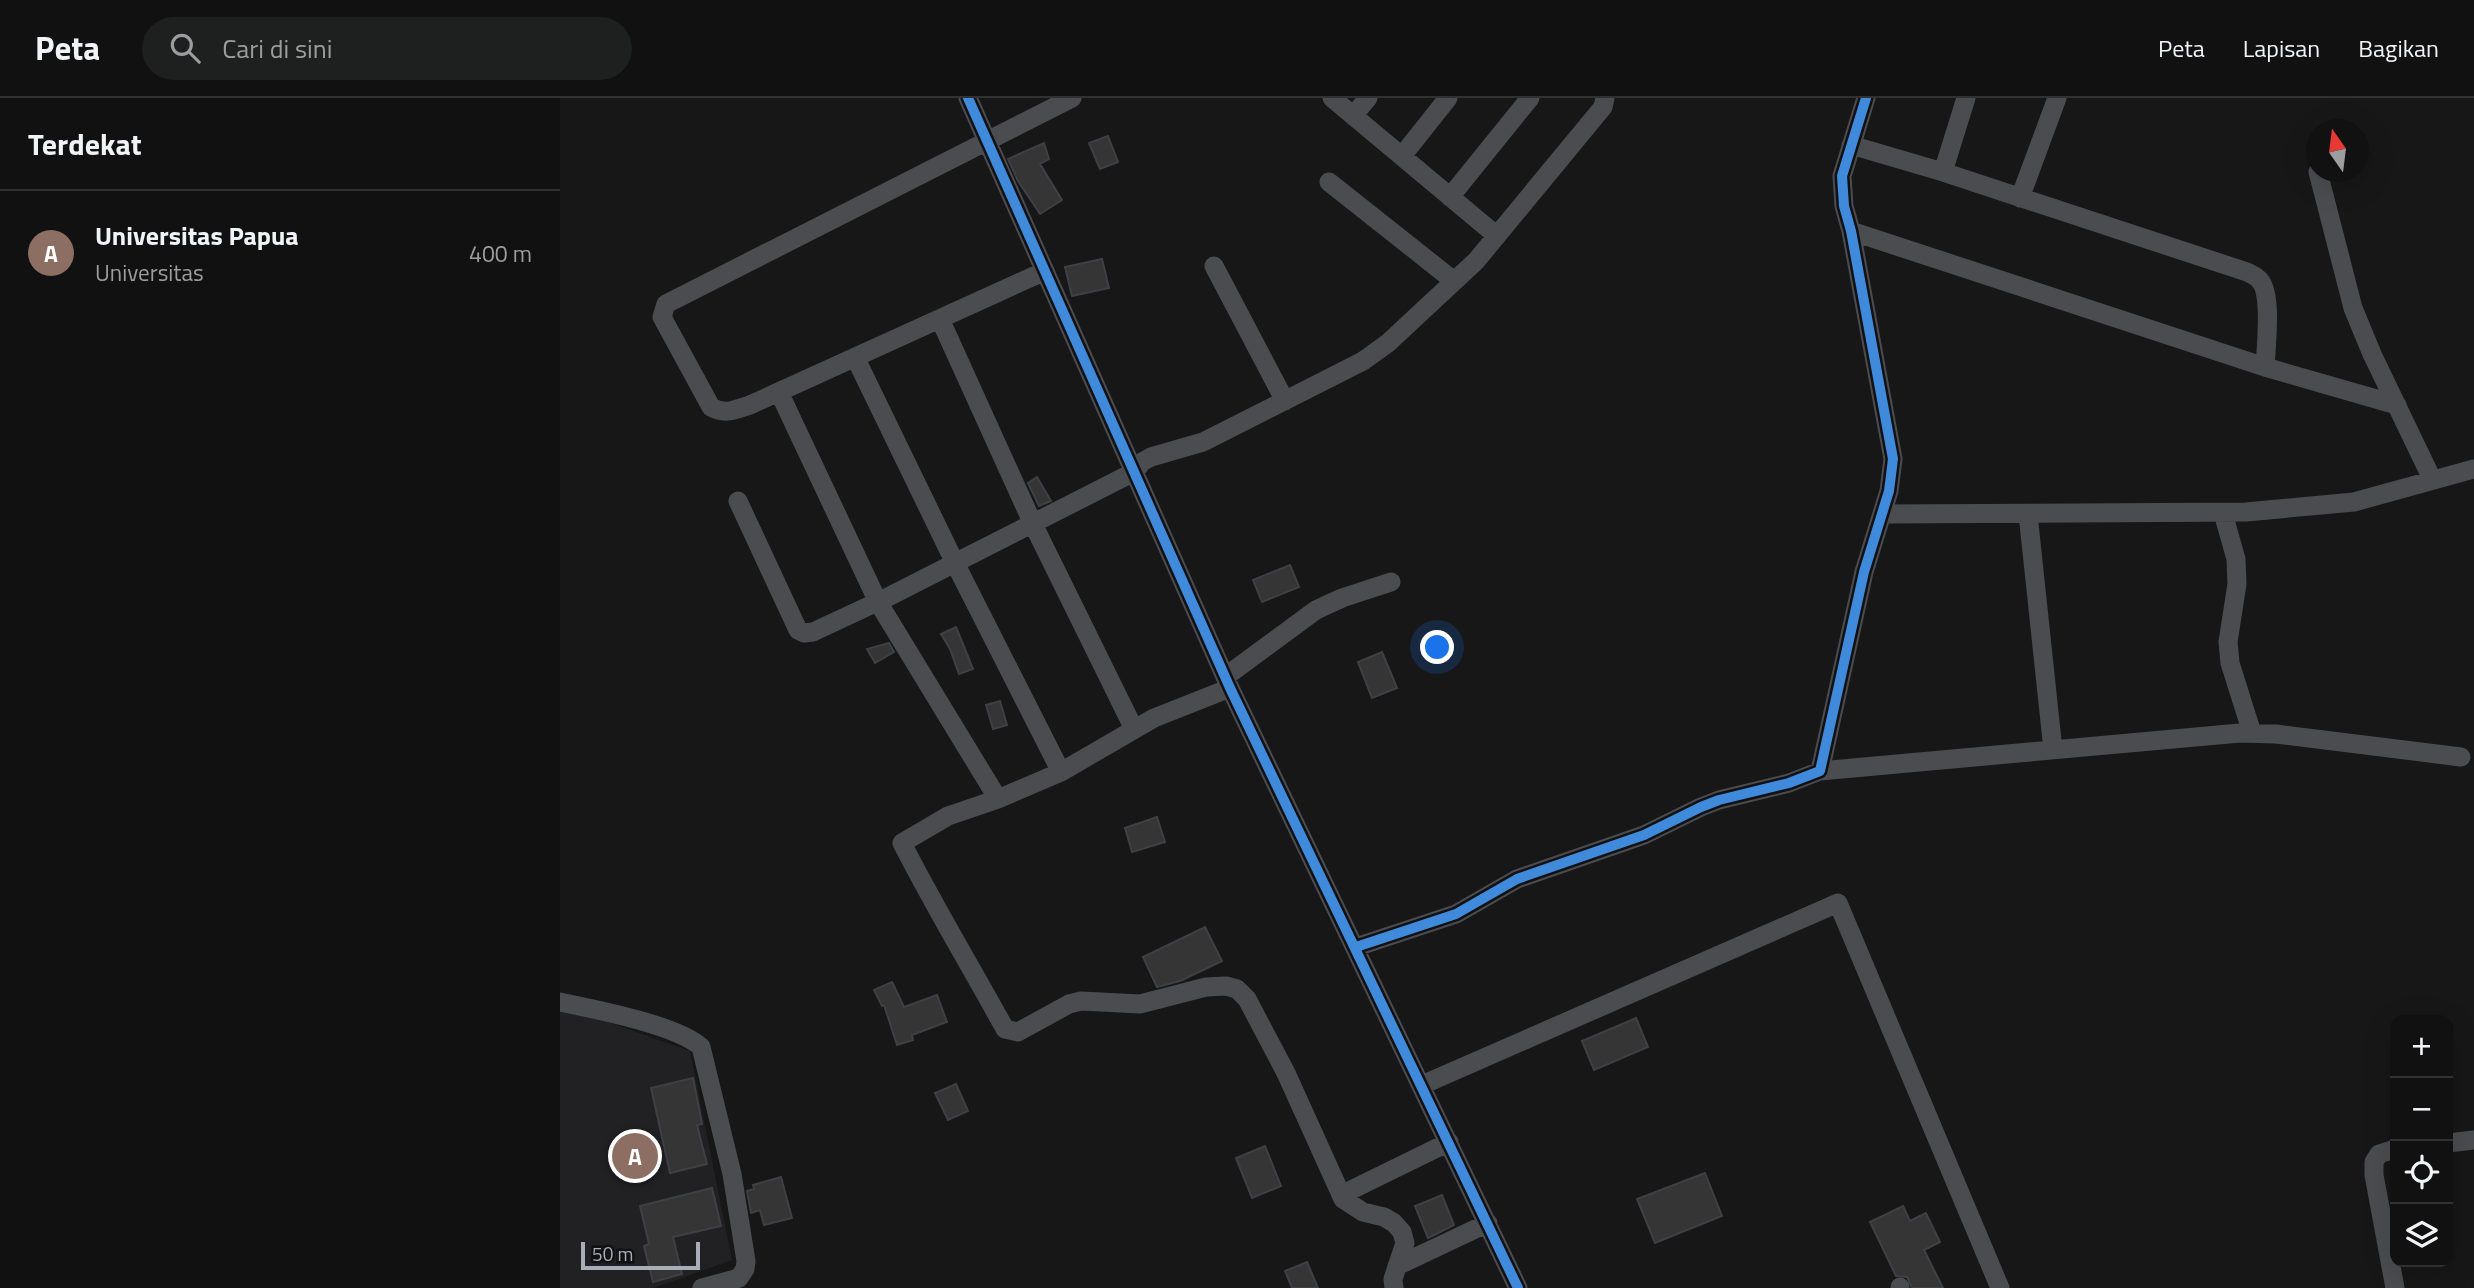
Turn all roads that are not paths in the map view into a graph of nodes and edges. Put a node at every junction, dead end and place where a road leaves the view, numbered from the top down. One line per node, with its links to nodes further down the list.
1 (968, 98): 12 (street)
2 (1072, 98): 12 (street)
3 (1332, 98): 11 (street)
4 (1368, 98): 11 (street)
5 (1448, 98): 14 (street)
6 (1530, 98): 18 (street)
7 (1605, 98): 21 (street)
8 (1866, 98): 13 (street)
9 (1966, 98): 15 (street)
10 (2057, 98): 19 (street)
11 (1353, 116): 14 (street)
12 (988, 141): 23 (street); 28 (street)
13 (1851, 145): 15 (street); 20 (street)
14 (1402, 156): 18 (street)
15 (1942, 172): 19 (street)
16 (1329, 182): 24 (street)
17 (2320, 182): 30 (street)
18 (1450, 197): 21 (street)
19 (2020, 198): 27 (street)
20 (1851, 231): 27 (street); 36 (street)
21 (1497, 236): 24 (street)
22 (1214, 266): 29 (street)
23 (1045, 271): 25 (street); 32 (street)
24 (1454, 281): 29 (street)
25 (940, 319): 26 (street); 38 (street)
26 (855, 357): 28 (street); 39 (street)
27 (2265, 367): 30 (street)
28 (779, 392): 41 (street)
29 (1285, 401): 32 (street)
30 (2397, 405): 33 (street)
31 (2474, 469): 33 (street)
32 (1134, 472): 38 (street); 42 (street)
33 (2432, 479): 35 (street)
34 (738, 501): 41 (street)
35 (2223, 513): 37 (street); 44 (street)
36 (1882, 514): 37 (street); 47 (street)
37 (2028, 514): 45 (street)
38 (1033, 524): 39 (street); 43 (street)
39 (955, 563): 41 (street); 48 (street)
40 (1391, 582): 42 (street)
41 (878, 601): 49 (street)
42 (1228, 683): 43 (street); 50 (street)
43 (1134, 729): 48 (street)
44 (2252, 733): 45 (street); 46 (street)
45 (2053, 750): 47 (street)
46 (2461, 757)
47 (1820, 771): 50 (street)
48 (1061, 772): 49 (street)
49 (998, 799): 57 (street)
50 (1356, 947): 52 (street)
51 (560, 1002): 60 (street)
52 (1422, 1085): 54 (street); 63 (street)
53 (2474, 1140): 55 (street)
54 (1449, 1142): 57 (street); 58 (street)
55 (2453, 1142)
56 (2390, 1151): 64 (street)
57 (1341, 1195): 59 (street)
58 (1488, 1223): 59 (street); 62 (street)
59 (1397, 1266): 61 (street)
60 (702, 1288)
61 (1394, 1288)
62 (1518, 1288)
63 (2000, 1288)
64 (2395, 1288)

